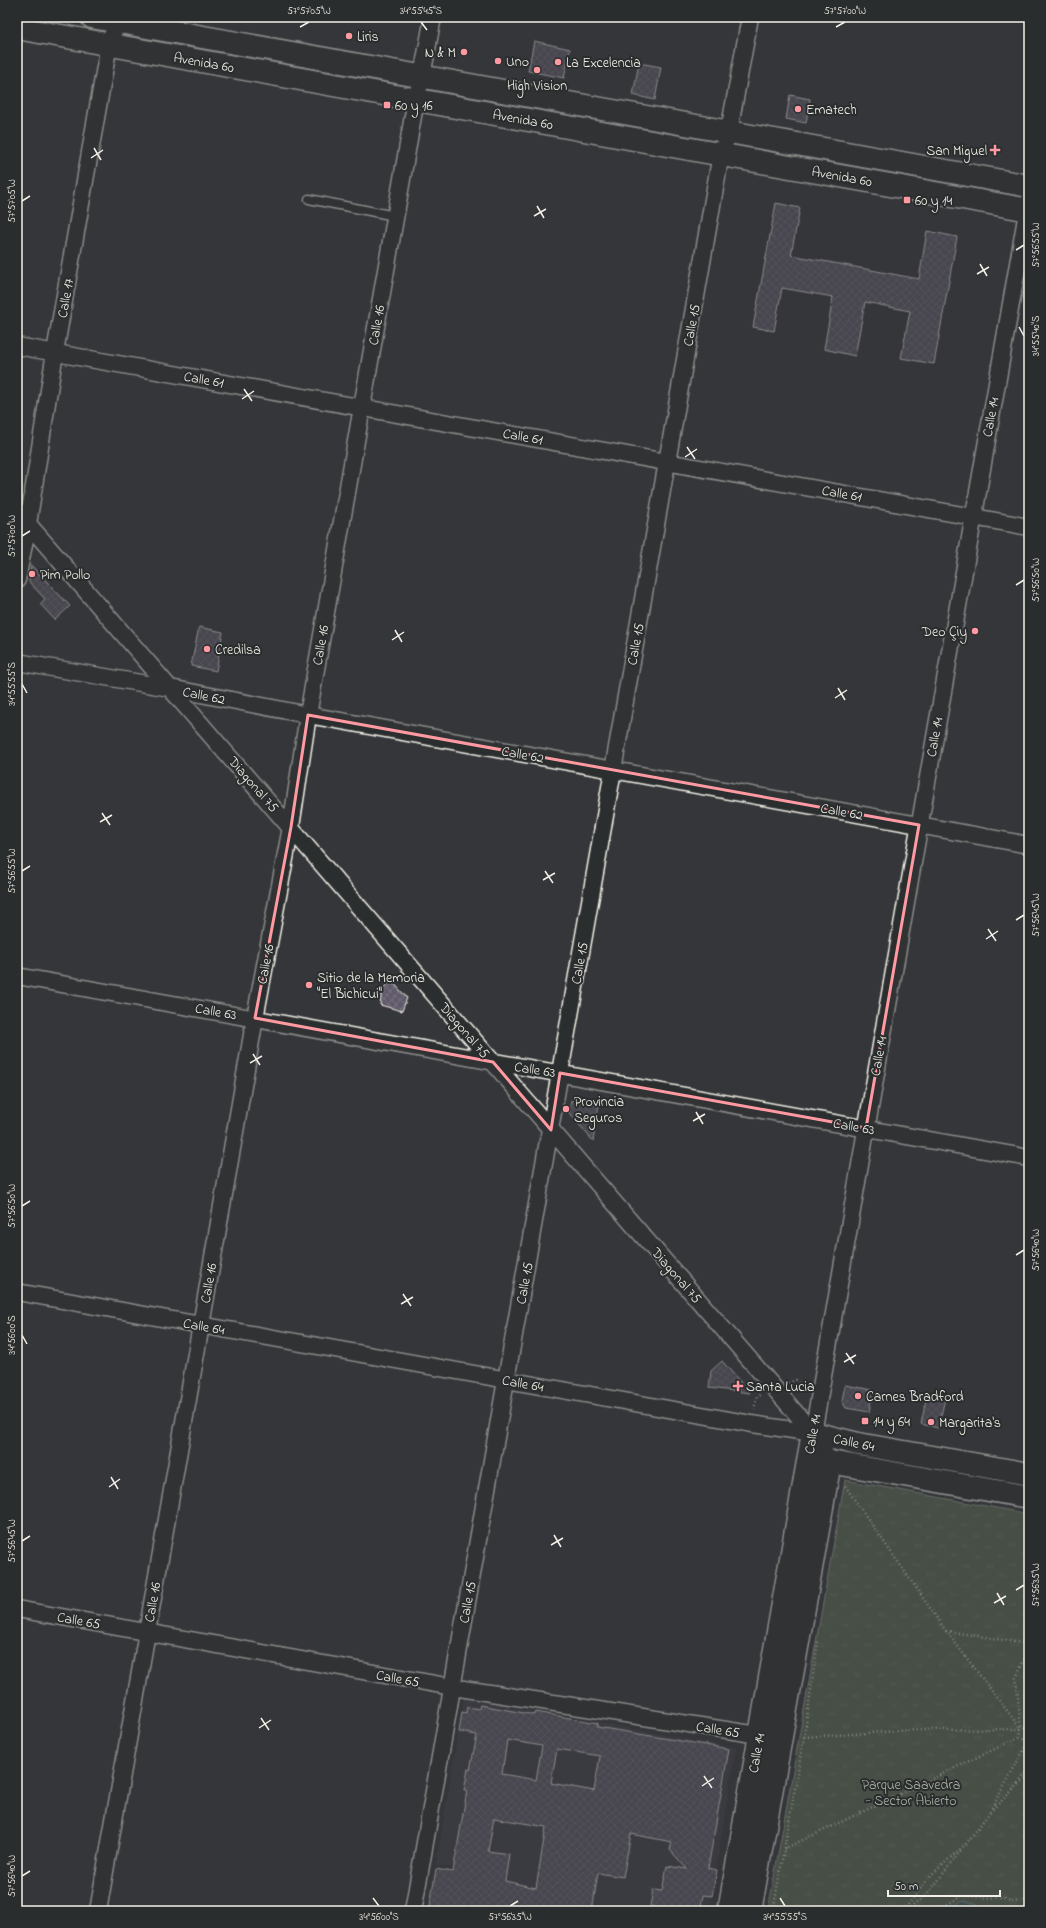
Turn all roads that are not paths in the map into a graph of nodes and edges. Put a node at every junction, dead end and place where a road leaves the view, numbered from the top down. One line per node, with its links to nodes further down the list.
1 (92, 17): 4 (main road, Avenida 60)
2 (432, 17): 7 (street, Calle 16)
3 (750, 17): 9 (street, Calle 15)
4 (119, 19): 6 (street, Calle 17); 7 (main road, Avenida 60)
5 (17, 28): 6 (main road, Avenida 60)
6 (109, 44): 8 (main road, Avenida 60); 16 (street, Calle 17)
7 (422, 76): 8 (street, Calle 16); 9 (main road, Avenida 60)
8 (416, 100): 10 (main road, Avenida 60); 14 (street, Calle 16)
9 (729, 132): 10 (street, Calle 15); 11 (main road, Avenida 60)
10 (721, 154): 13 (main road, Avenida 60); 18 (street, Calle 15)
11 (1029, 186)
12 (309, 199): 14 (lane)
13 (1028, 207): 20 (street, Calle 14)
14 (395, 216): 17 (street, Calle 16)
15 (17, 346): 16 (street, Calle 61)
16 (55, 352): 17 (street, Calle 61); 21 (street, Calle 17)
17 (362, 407): 18 (street, Calle 61); 26 (street, Calle 16)
18 (667, 462): 20 (street, Calle 61); 27 (street, Calle 15)
19 (17, 511): 21 (street, Diagonal 75)
20 (973, 517): 22 (street, Calle 61); 28 (street, Calle 14)
21 (28, 524): 23 (street, Calle 17); 25 (street, Diagonal 75)
22 (1029, 527)
23 (17, 580)
24 (17, 662): 25 (street, Calle 62)
25 (170, 688): 26 (street, Calle 62); 29 (street, Diagonal 75)
26 (308, 715): 27 (street, Calle 62); 29 (street, Calle 16)
27 (613, 770): 28 (street, Calle 62); 34 (street, Calle 15)
28 (919, 825): 30 (street, Calle 62); 35 (street, Calle 14)
29 (291, 827): 32 (street, Calle 16); 33 (street, Diagonal 75)
30 (1029, 845)
31 (17, 976): 32 (street, Calle 63)
32 (255, 1018): 33 (street, Calle 63); 39 (street, Calle 16)
33 (493, 1062): 34 (street, Calle 63); 36 (street, Diagonal 75)
34 (560, 1073): 35 (street, Calle 63); 36 (street, Calle 15)
35 (866, 1128): 37 (street, Calle 63); 41 (street, Calle 14)
36 (551, 1130): 40 (street, Calle 15); 41 (street, Diagonal 75)
37 (1029, 1158)
38 (17, 1292): 39 (street, Calle 64)
39 (201, 1325): 40 (street, Calle 64); 46 (street, Calle 16)
40 (506, 1380): 41 (street, Calle 64); 47 (street, Calle 15)
41 (813, 1433): 42 (street, Diagonal 75); 43 (main road, Calle 64); 48 (main road, Calle 14)
42 (830, 1462): 44 (main road, Calle 64); 48 (main road, Calle 14)
43 (1029, 1474)
44 (1029, 1497)
45 (17, 1609): 46 (street, Calle 65)
46 (147, 1632): 47 (street, Calle 65); 49 (street, Calle 16)
47 (452, 1687): 48 (street, Calle 65); 50 (street, Calle 15)
48 (770, 1737): 51 (main road, Calle 14); 52 (main road, Calle 14)
49 (98, 1911)
50 (413, 1911)
51 (729, 1911)
52 (750, 1911)

